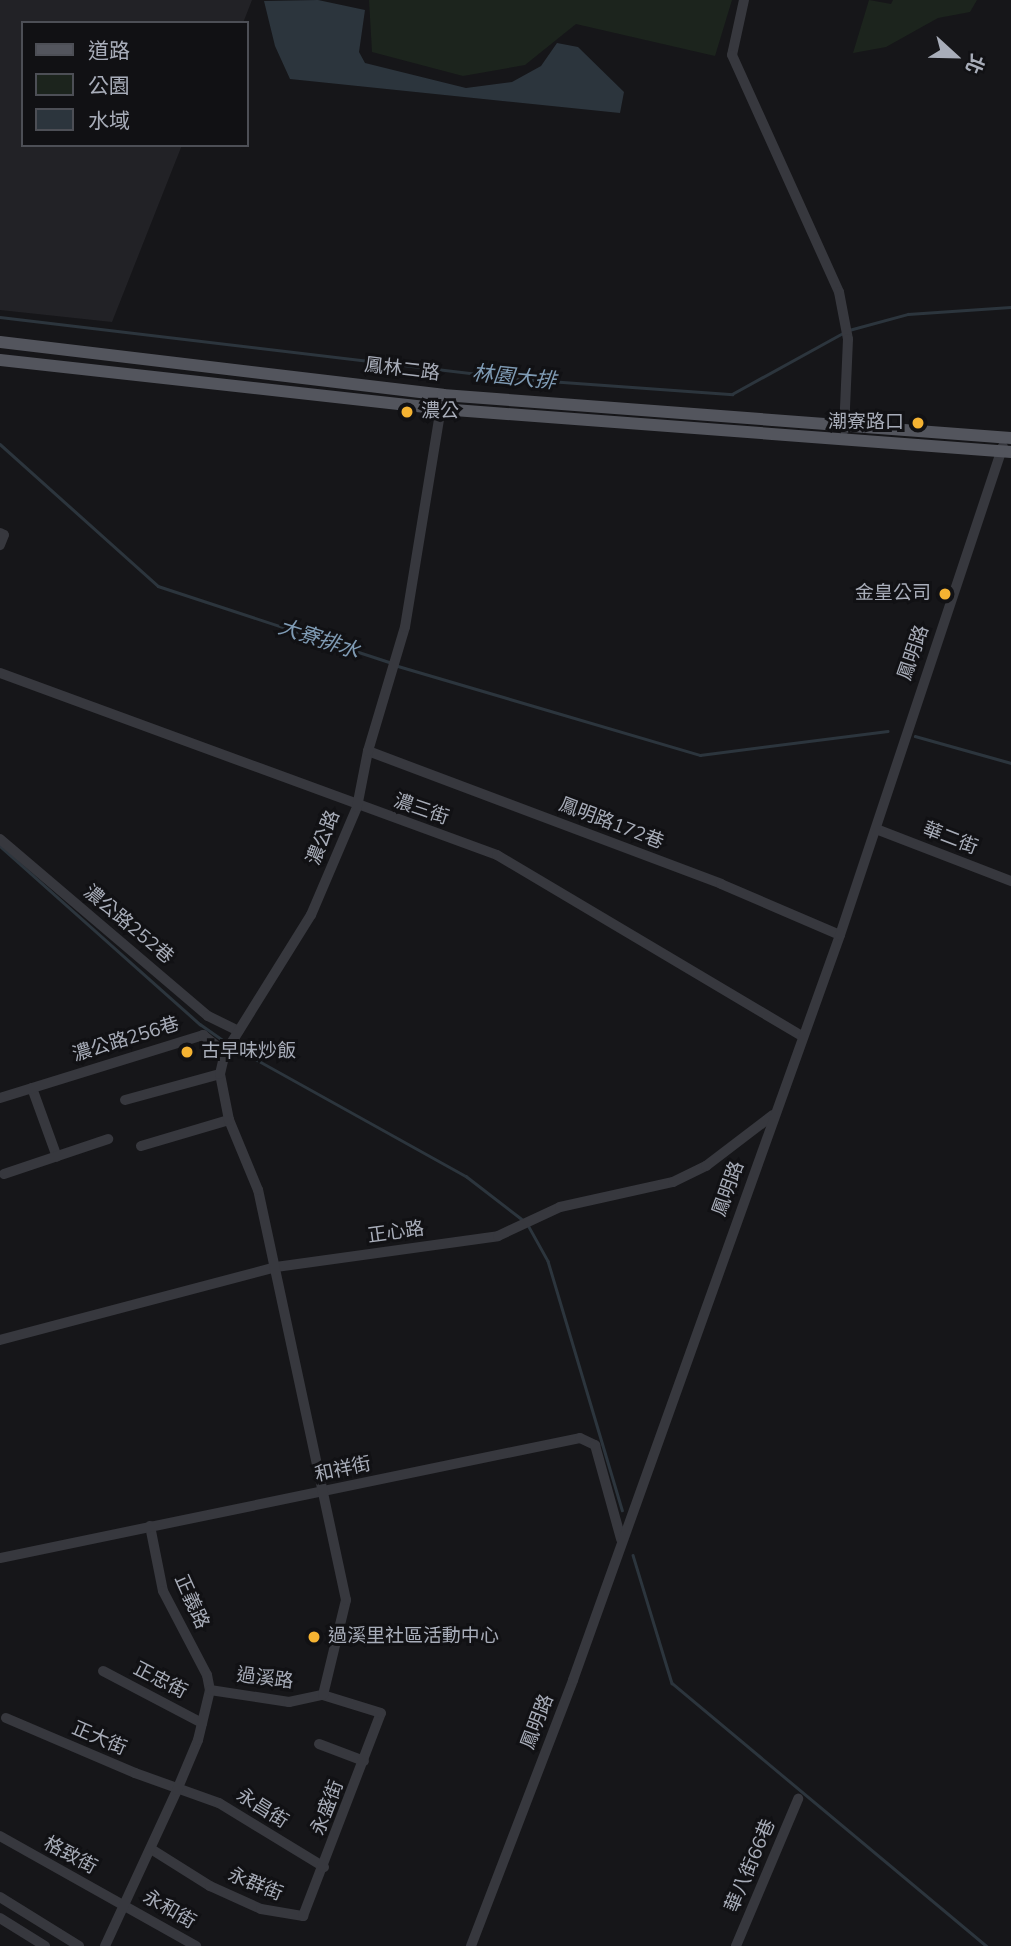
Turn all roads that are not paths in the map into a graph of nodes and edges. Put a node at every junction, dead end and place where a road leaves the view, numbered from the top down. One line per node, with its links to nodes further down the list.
1 (744, 0): 6 (street)
2 (0, 342): 4 (main road, 鳳林二路)
3 (0, 360): 5 (main road, 鳳林二路)
4 (443, 395): 5 (street, 濃公路); 6 (main road, 鳳林二路)
5 (441, 409): 8 (main road, 鳳林二路); 11 (street, 濃公路)
6 (844, 427): 7 (main road, 鳳林二路); 8 (street)
7 (1007, 438): 9 (street, 鳳明路)
8 (844, 441): 9 (main road, 鳳林二路)
9 (1007, 452): 13 (street, 鳳明路)
10 (0, 673): 12 (street, 濃三街)
11 (368, 751): 12 (street, 濃公路); 16 (street, 鳳明路172巷)
12 (356, 807): 17 (street, 濃公路); 18 (street, 濃三街)
13 (876, 829): 15 (street, 華二街); 16 (street, 鳳明路)
14 (0, 839): 17 (street, 濃公路252巷)
15 (1011, 881)
16 (840, 935): 18 (street, 鳳明路)
17 (239, 1031): 19 (street, 濃公路)
18 (803, 1037): 24 (street, 鳳明路)
19 (228, 1048): 20 (street, 濃公路); 21 (street, 濃公路256巷)
20 (220, 1074): 23 (street); 25 (street, 濃公路)
21 (32, 1088): 22 (street, 濃公路256巷); 28 (street)
22 (0, 1098)
23 (125, 1100)
24 (775, 1114): 30 (street, 正心路); 34 (street, 鳳明路)
25 (229, 1120): 27 (street); 30 (street, 濃公路)
26 (108, 1139): 28 (street)
27 (141, 1146)
28 (57, 1157): 29 (street)
29 (4, 1174)
30 (276, 1267): 31 (street, 正心路); 32 (street)
31 (0, 1340)
32 (326, 1492): 33 (street, 和祥街); 34 (street, 和祥街); 38 (street)
33 (150, 1526): 35 (street, 和祥街); 37 (street, 正義路)
34 (621, 1540): 55 (street, 鳳明路)
35 (0, 1558)
36 (103, 1671): 40 (street, 正忠街)
37 (209, 1690): 38 (street, 過溪路); 40 (street, 過溪路)
38 (323, 1695): 42 (street, 永盛街)
39 (6, 1718): 43 (street, 正大街)
40 (202, 1723): 43 (street, 過溪路)
41 (319, 1744): 42 (street, 永盛街)
42 (364, 1761): 47 (street, 永盛街)
43 (177, 1790): 46 (street, 過溪路); 47 (street, 永昌街)
44 (798, 1799): 56 (street, 華八街66巷)
45 (0, 1836): 49 (street, 格致街)
46 (151, 1849): 47 (street, 永群街); 49 (street, 過溪路)
47 (324, 1867)
48 (0, 1897): 52 (street)
49 (125, 1905): 53 (street, 過溪路); 54 (street, 永和街)
50 (0, 1918): 51 (street)
51 (45, 1946)
52 (79, 1946)
53 (104, 1946)
54 (196, 1946)
55 (471, 1946)
56 (736, 1946)

